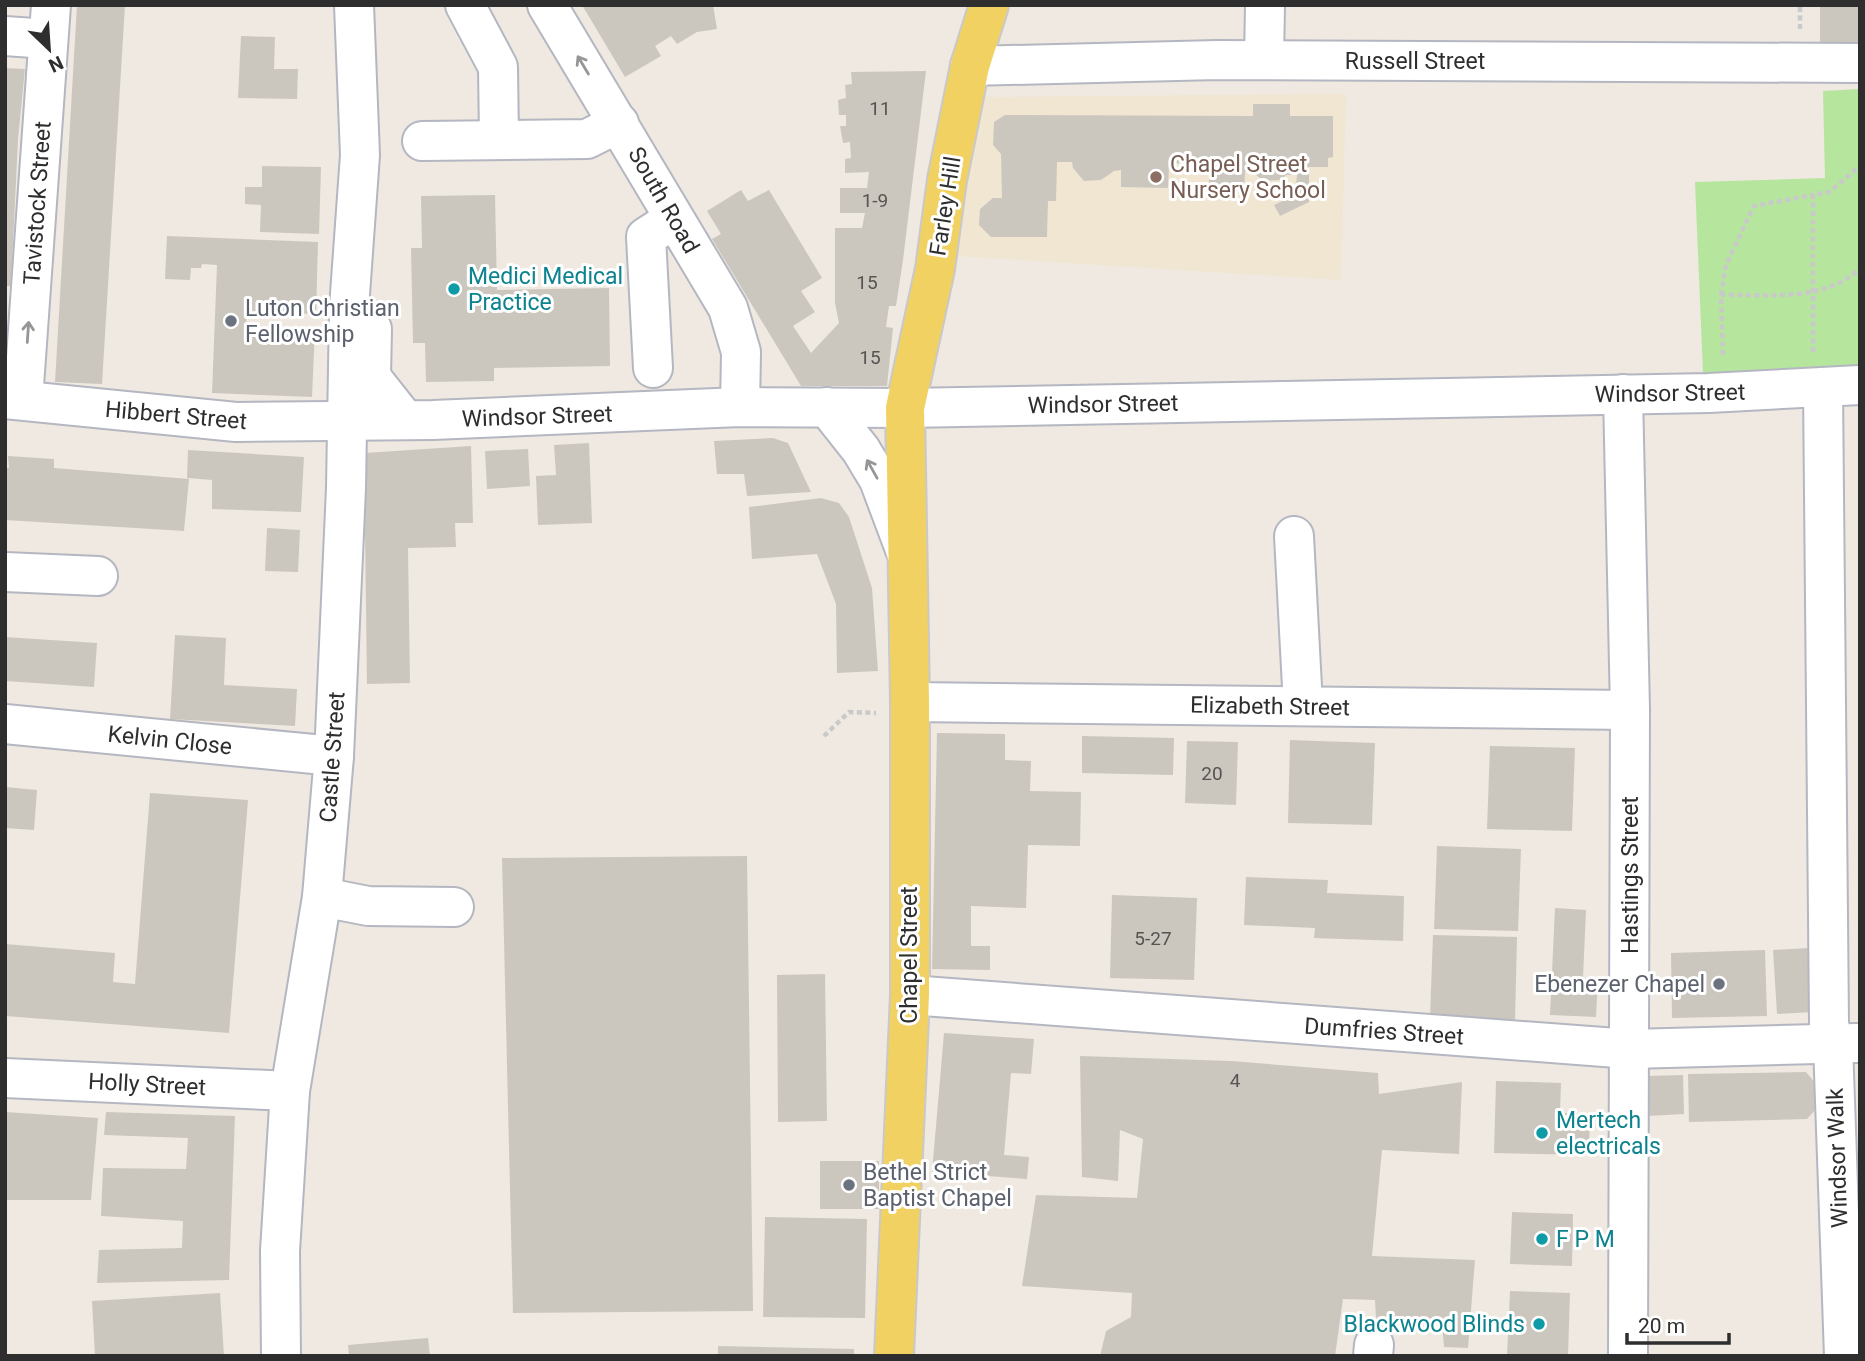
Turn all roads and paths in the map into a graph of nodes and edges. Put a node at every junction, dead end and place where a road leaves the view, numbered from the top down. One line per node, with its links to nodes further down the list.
1 (354, 5): 14 (street, Castle Street)
2 (465, 5): 12 (street)
3 (547, 5): 11 (street, South Road, one-way to 3)
4 (989, 5): 10 (main road, Farley Hill)
5 (1265, 5): 8 (street)
6 (50, 22): 7 (street); 26 (street, Tavistock Street, one-way to 6)
7 (5, 36)
8 (1264, 60): 9 (street, Russell Street); 10 (street, Russell Street)
9 (1860, 63)
10 (970, 66): 29 (main road, Farley Hill)
11 (619, 123): 12 (street); 18 (street, South Road)
12 (499, 139): 13 (street)
13 (422, 141)
14 (360, 155): 30 (street, Castle Street); 31 (street, Castle Street)
15 (1859, 168): 16 (path); 17 (path)
16 (1860, 176)
17 (1813, 195): 20 (path); 21 (path)
18 (674, 219): 22 (street); 27 (street, South Road)
19 (1860, 268): 20 (path)
20 (1813, 292): 21 (path); 23 (path)
21 (1721, 295): 24 (path)
22 (653, 368)
23 (1832, 387): 24 (street, Windsor Street); 45 (street, Windsor Walk)
24 (1724, 392): 25 (street, Windsor Street)
25 (1623, 394): 29 (street, Windsor Street); 38 (street, Hastings Street)
26 (14, 400): 30 (street, Hibbert Street)
27 (740, 407): 28 (street, Windsor Street); 31 (street, Windsor Street)
28 (827, 407): 29 (street, Windsor Street); 33 (street, Chapel Street, one-way to 28)
29 (905, 408): 33 (main road, Chapel Street)
30 (347, 420): 31 (street, Windsor Street); 41 (street, Castle Street)
31 (405, 420)
32 (1294, 536): 36 (street)
33 (907, 554): 37 (main road, Chapel Street)
34 (5, 572): 35 (street)
35 (98, 576)
36 (1303, 706): 37 (street, Elizabeth Street); 38 (street, Elizabeth Street)
37 (909, 708): 40 (path); 44 (main road, Chapel Street)
38 (1630, 710): 46 (street, Hastings Street)
39 (5, 724): 41 (street, Kelvin Close)
40 (824, 736)
41 (334, 757): 42 (street, Castle Street)
42 (322, 897): 43 (street); 48 (street, Castle Street)
43 (454, 907)
44 (910, 995): 46 (street, Dumfries Street); 50 (main road, Chapel Street)
45 (1846, 1043): 46 (street, Dumfries Street); 52 (street, Windsor Walk)
46 (1630, 1049): 51 (street, Hastings Street)
47 (5, 1078): 48 (street, Holly Street)
48 (290, 1091): 49 (street, Castle Street)
49 (281, 1356)
50 (894, 1356)
51 (1628, 1356)
52 (1844, 1356)

